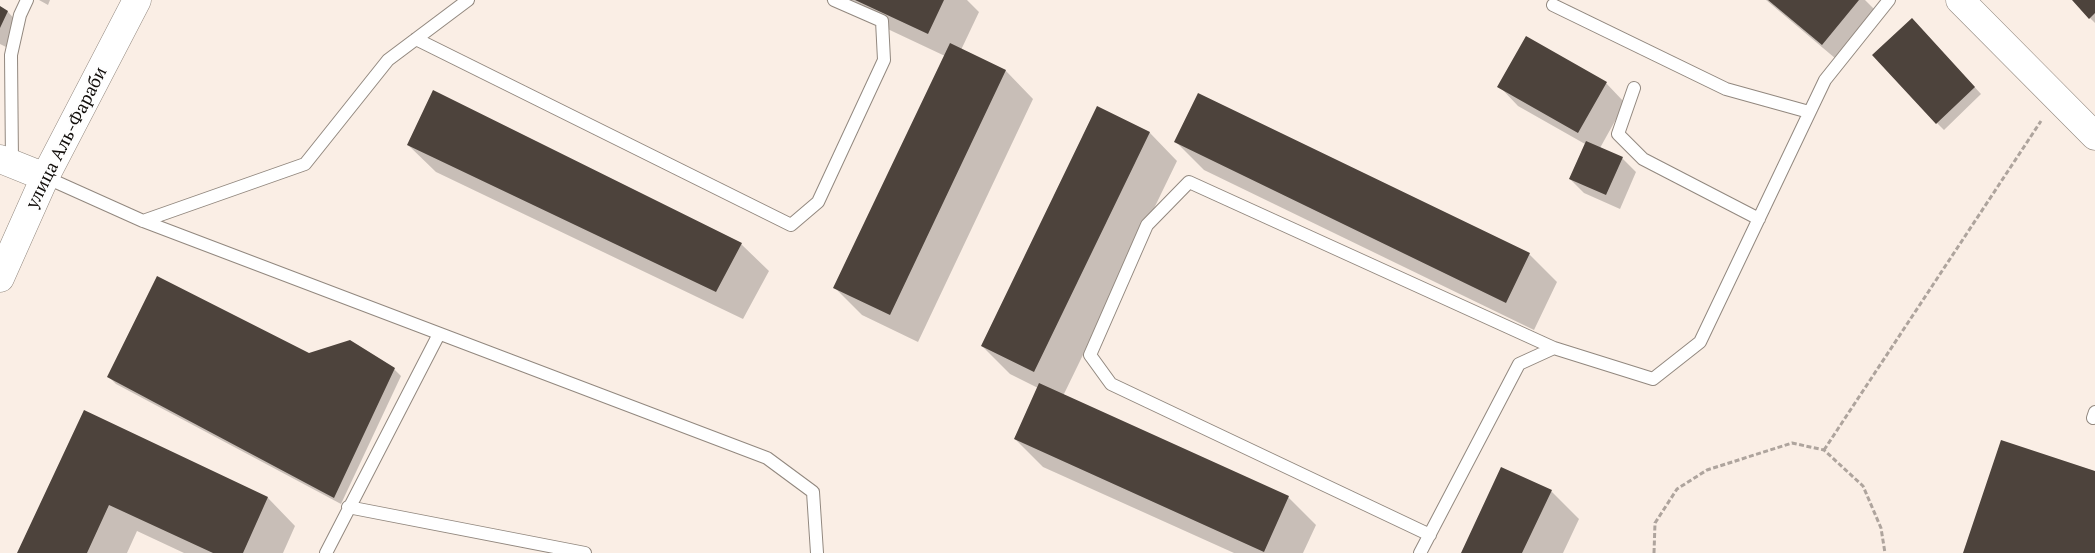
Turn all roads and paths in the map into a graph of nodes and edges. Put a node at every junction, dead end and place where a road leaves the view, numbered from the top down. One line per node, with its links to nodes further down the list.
1 (27, 0): 13 (lane)
2 (138, 0): 14 (main road, улица Аль-Фараби)
3 (468, 0): 8 (lane)
4 (834, 0): 8 (lane)
5 (1889, 0): 11 (lane)
6 (1960, 0): 10 (main road)
7 (1552, 5): 11 (lane)
8 (416, 39): 16 (lane)
9 (1634, 88): 15 (lane)
10 (2056, 98): 12 (main road); 20 (path)
11 (1809, 112): 15 (lane)
12 (2095, 136)
13 (6, 161): 14 (main road)
14 (45, 177): 16 (lane); 17 (main road, улица Аль-Фараби)
15 (1759, 219): 19 (lane)
16 (142, 222): 18 (lane)
17 (0, 278)
18 (439, 334): 21 (lane); 25 (lane)
19 (1554, 348): 22 (lane); 22 (lane)
20 (1824, 450): 27 (path); 28 (path)
21 (348, 507): 23 (lane); 24 (lane)
22 (1430, 535): 26 (lane)
23 (326, 553)
24 (585, 553)
25 (817, 553)
26 (1420, 553)
27 (1654, 553)
28 (1885, 553)

